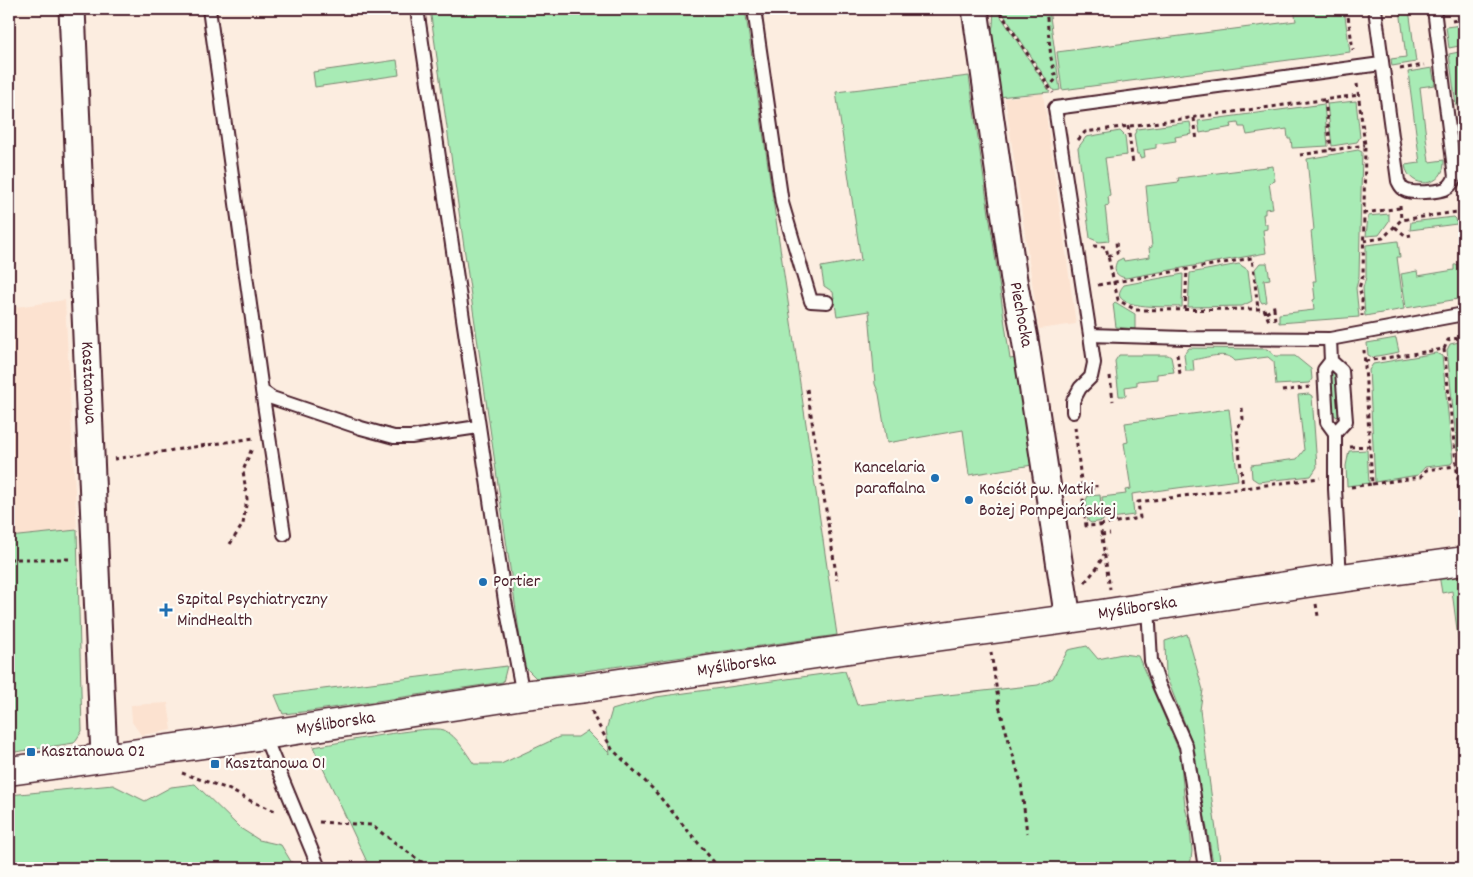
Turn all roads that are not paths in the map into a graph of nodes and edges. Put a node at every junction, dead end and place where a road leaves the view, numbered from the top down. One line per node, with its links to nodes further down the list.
1 (72, 9): 25 (street, Kasztanowa)
2 (209, 9): 14 (lane)
3 (417, 9): 16 (lane)
4 (754, 9): 9 (lane)
5 (975, 9): 22 (street, Piechocka)
6 (1375, 9): 8 (lane)
7 (1434, 9): 8 (lane)
8 (1382, 68): 11 (lane)
9 (826, 302)
10 (1464, 314): 12 (lane)
11 (1090, 335): 12 (lane); 15 (lane)
12 (1330, 339): 13 (lane)
13 (1331, 361): 17 (lane); 17 (lane)
14 (262, 391): 16 (lane); 18 (lane)
15 (1073, 412)
16 (478, 426): 23 (lane)
17 (1335, 433): 20 (lane)
18 (284, 534)
19 (1464, 561): 20 (street, Myśliborska)
20 (1340, 578): 21 (street, Myśliborska)
21 (1148, 606): 22 (street, Myśliborska); 28 (lane)
22 (1068, 619): 23 (street, Myśliborska)
23 (522, 696): 24 (street, Myśliborska)
24 (264, 735): 25 (street, Myśliborska); 27 (lane)
25 (104, 757): 26 (street, Myśliborska)
26 (9, 771)
27 (319, 868)
28 (1205, 868)

